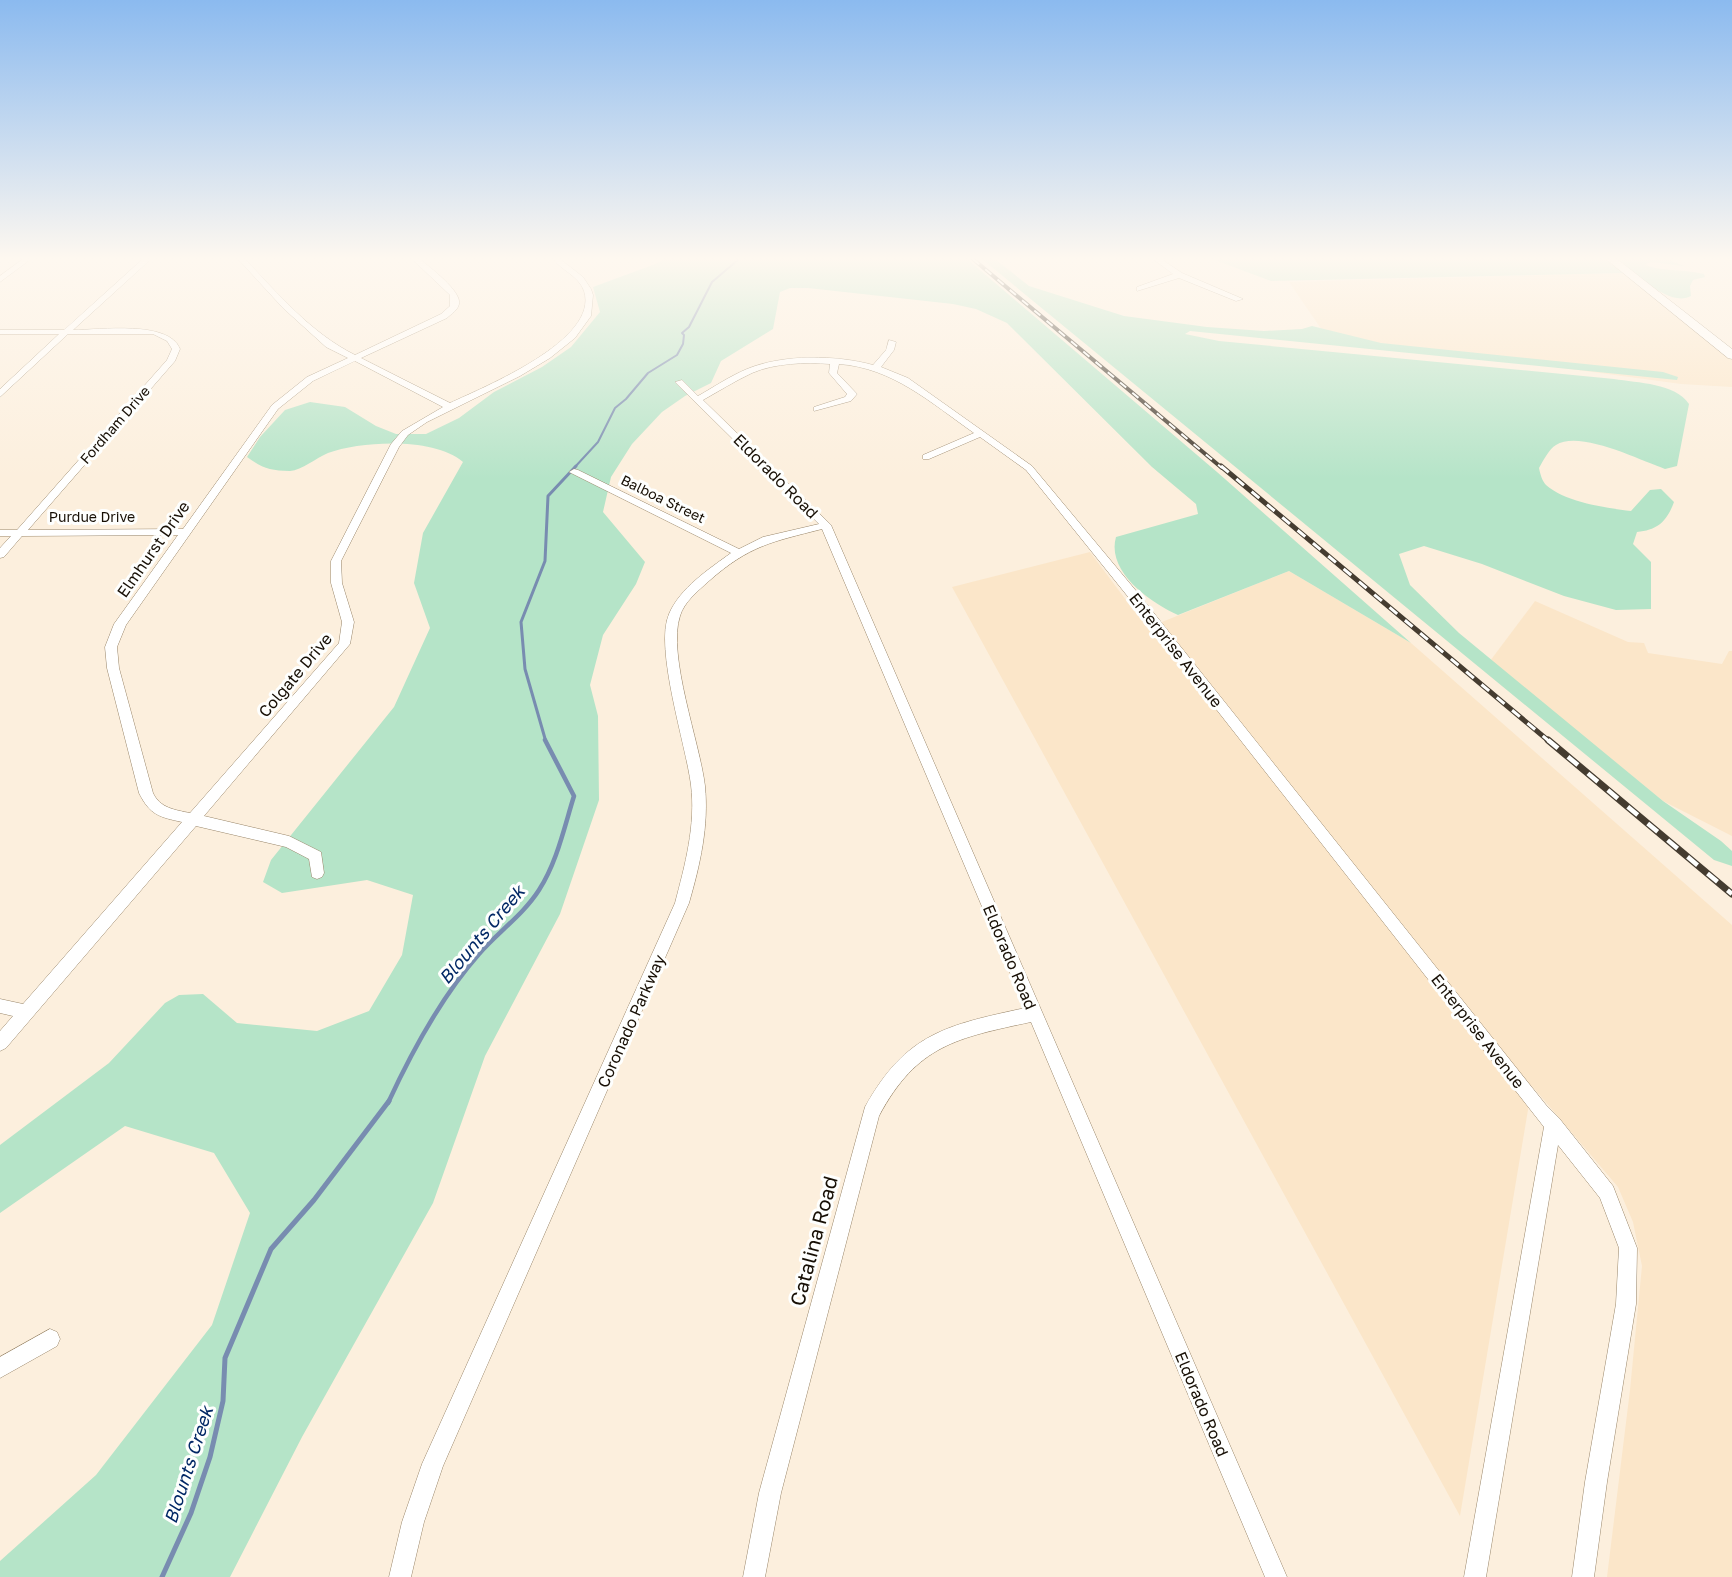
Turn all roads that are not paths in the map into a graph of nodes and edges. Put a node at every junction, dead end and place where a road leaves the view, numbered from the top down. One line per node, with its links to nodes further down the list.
1 (66, 332): 13 (street)
2 (154, 333): 22 (street, Fordham Drive)
3 (314, 333): 9 (street)
4 (411, 333): 9 (street, Elmhurst Drive)
5 (576, 333): 15 (street, Colgate Drive)
6 (1704, 333): 8 (main road)
7 (892, 342): 11 (street)
8 (1732, 355)
9 (355, 358): 15 (street); 23 (street, Elmhurst Drive)
10 (835, 360): 11 (street, Enterprise Avenue); 14 (street, Enterprise Avenue); 16 (street)
11 (876, 367): 17 (street, Enterprise Avenue)
12 (680, 382): 14 (street, Eldorado Road)
13 (0, 394)
14 (697, 400): 20 (street, Eldorado Road)
15 (451, 407): 26 (street, Colgate Drive)
16 (817, 409)
17 (982, 434): 18 (street); 32 (street, Enterprise Avenue)
18 (926, 457)
19 (574, 472): 24 (street, Balboa Street)
20 (826, 525): 24 (street, Coronado Parkway); 30 (street, Eldorado Road)
21 (0, 532): 22 (street, Purdue Drive)
22 (20, 532): 23 (street, Purdue Drive); 25 (street, Fordham Drive)
23 (184, 532): 26 (street, Elmhurst Drive)
24 (739, 553): 35 (street, Coronado Parkway)
25 (0, 555)
26 (192, 820): 27 (street, Elmhurst Drive); 29 (street, Colgate Drive)
27 (317, 873)
28 (0, 1006): 29 (street)
29 (26, 1012): 31 (street, Colgate Drive)
30 (1034, 1014): 36 (street, Catalina Road); 37 (street, Eldorado Road)
31 (0, 1043)
32 (1553, 1124): 38 (street); 39 (street, Enterprise Avenue)
33 (50, 1339): 34 (street)
34 (0, 1368)
35 (400, 1577)
36 (754, 1577)
37 (1276, 1577)
38 (1475, 1577)
39 (1583, 1577)

